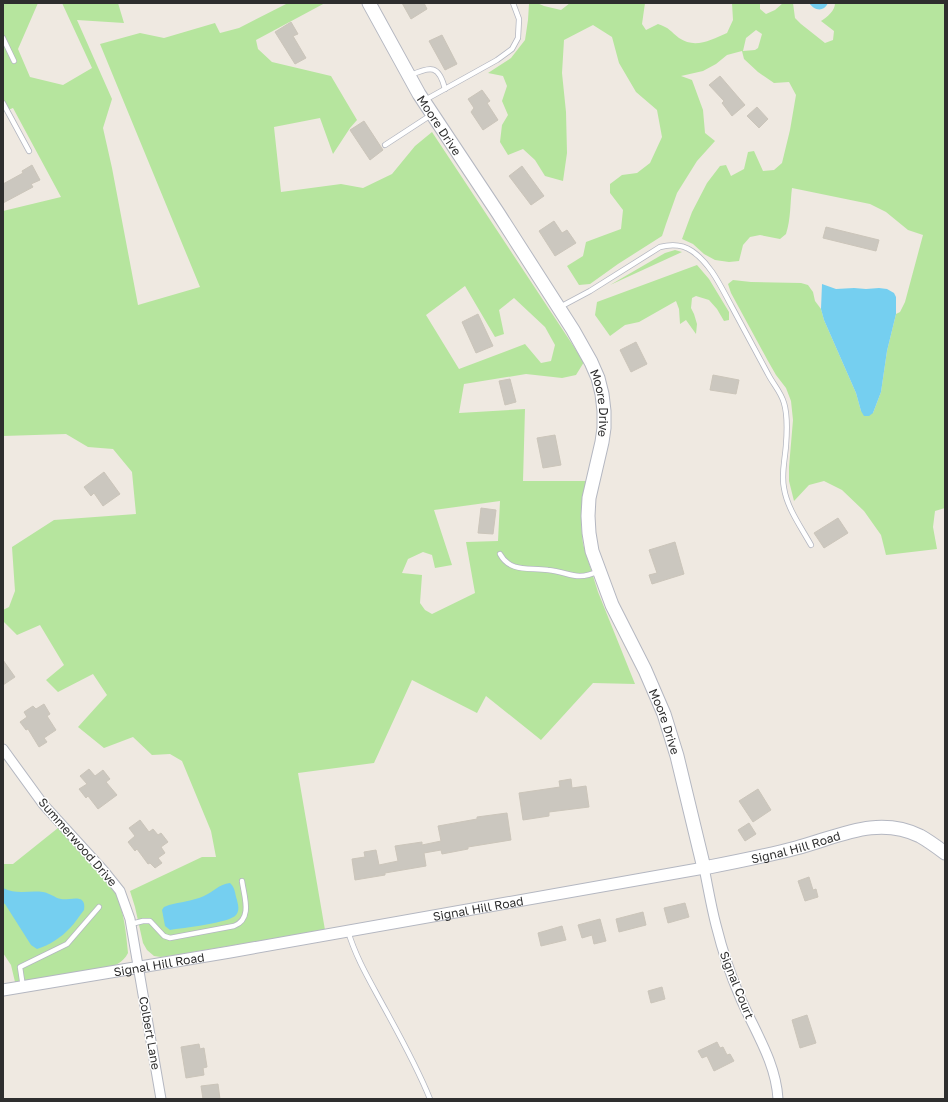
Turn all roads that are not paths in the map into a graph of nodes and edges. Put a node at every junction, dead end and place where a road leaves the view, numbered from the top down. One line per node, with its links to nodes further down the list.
1 (369, 3): 5 (main road, Moore Drive)
2 (513, 3): 6 (lane)
3 (3, 38): 4 (lane)
4 (14, 61)
5 (409, 76): 6 (lane); 7 (main road, Moore Drive)
6 (445, 89): 7 (lane)
7 (424, 101): 9 (main road, Moore Drive)
8 (3, 103): 11 (lane)
9 (433, 114): 10 (lane); 12 (main road, Moore Drive)
10 (385, 145)
11 (29, 151)
12 (559, 308): 13 (lane); 15 (main road, Moore Drive)
13 (812, 545)
14 (500, 554): 15 (lane)
15 (599, 572): 18 (main road, Moore Drive)
16 (3, 749): 21 (street, Summerwood Drive)
17 (945, 853): 18 (main road, Signal Hill Road)
18 (704, 868): 23 (street, Signal Hill Road); 30 (street, Signal Court)
19 (242, 881): 22 (lane)
20 (99, 907): 26 (lane)
21 (131, 924): 22 (lane); 25 (street, Summerwood Drive)
22 (228, 928): 24 (lane)
23 (348, 931): 25 (street, Signal Hill Road); 29 (lane)
24 (228, 934)
25 (139, 968): 26 (street, Signal Hill Road); 28 (street, Colbert Lane)
26 (23, 987): 27 (street, Signal Hill Road)
27 (3, 990)
28 (161, 1099)
29 (430, 1099)
30 (778, 1099)

